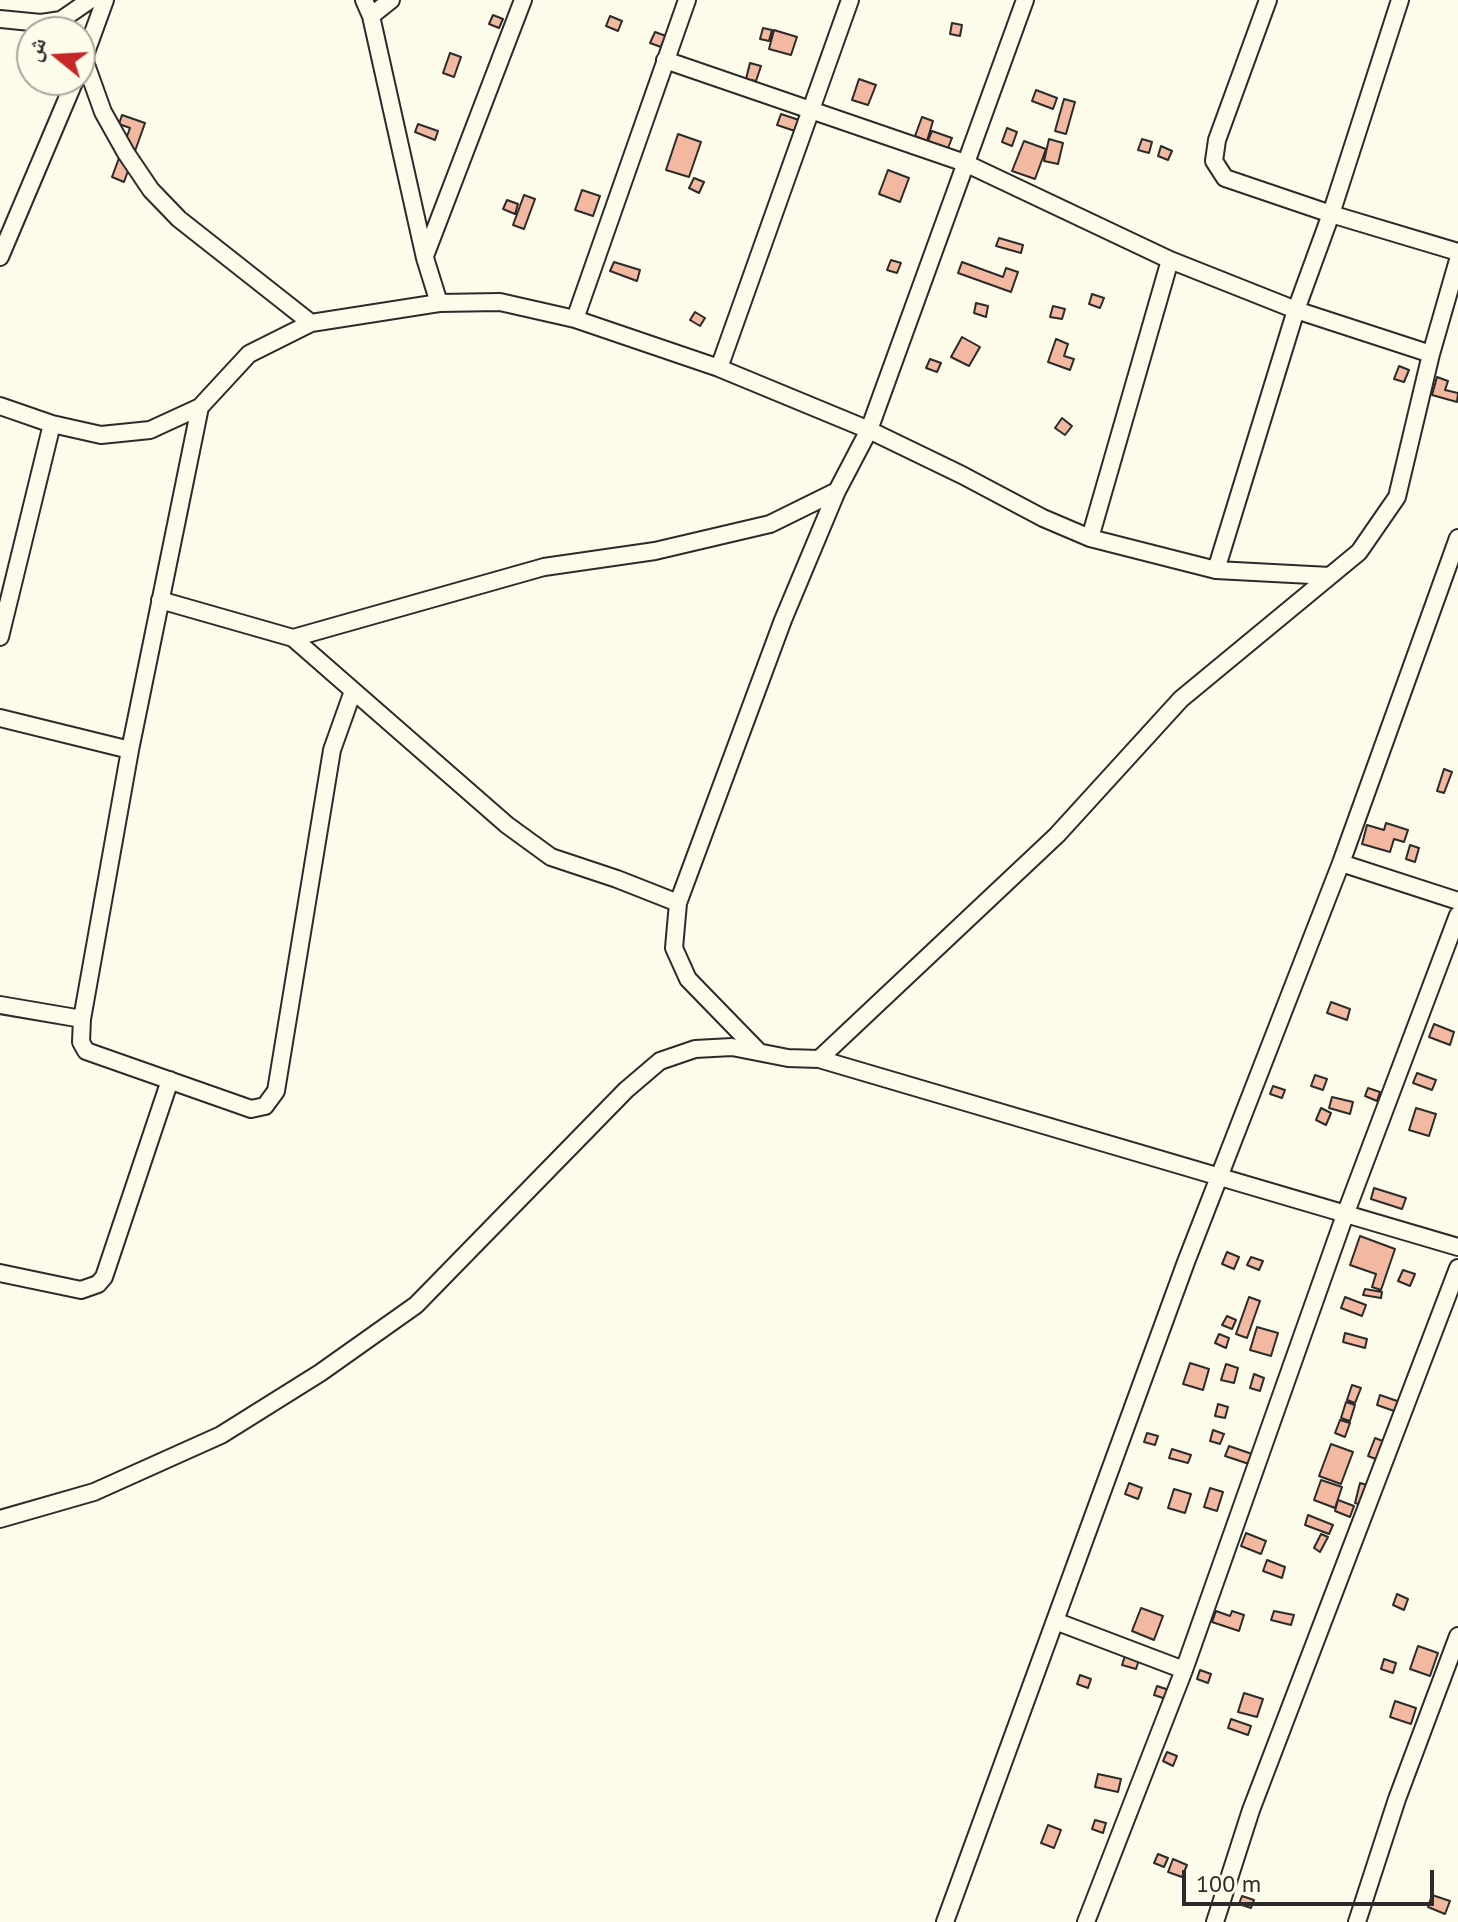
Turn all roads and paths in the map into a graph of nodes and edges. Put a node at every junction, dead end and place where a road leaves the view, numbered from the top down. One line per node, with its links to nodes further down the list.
1 (90, 0): 12 (street)
2 (105, 0): 13 (street)
3 (364, 0): 11 (street)
4 (391, 0): 11 (street)
5 (523, 0): 22 (street)
6 (687, 0): 14 (street)
7 (850, 0): 17 (street)
8 (1025, 0): 18 (street)
9 (1268, 0): 19 (street)
10 (1400, 0): 19 (street)
11 (371, 16): 22 (street)
12 (0, 19)
13 (96, 25)
14 (665, 60): 17 (street); 27 (street)
15 (68, 96): 21 (street)
16 (96, 96): 28 (street)
17 (811, 109): 18 (street); 30 (street)
18 (965, 163): 23 (street); 34 (street)
19 (1331, 214): 20 (street); 26 (street)
20 (1458, 252)
21 (0, 257)
22 (425, 258): 25 (street)
23 (1170, 260): 26 (street); 36 (street)
24 (1458, 260): 29 (street)
25 (439, 303): 27 (street); 28 (street)
26 (1296, 310): 29 (street); 38 (street)
27 (575, 319): 30 (street)
28 (311, 323): 32 (street)
29 (1431, 354): 39 (street)
30 (719, 368): 34 (street)
31 (0, 406): 33 (street)
32 (200, 407): 33 (street); 40 (street)
33 (52, 424): 41 (street)
34 (869, 430): 35 (street); 36 (street)
35 (837, 491): 42 (street); 48 (street)
36 (1090, 538): 38 (street)
37 (1457, 542): 46 (street)
38 (1216, 570): 39 (street)
39 (1330, 576): 53 (street)
40 (160, 600): 42 (street); 45 (street)
41 (0, 637)
42 (293, 638): 43 (street)
43 (353, 691): 48 (street); 54 (street)
44 (0, 718): 45 (street)
45 (130, 750): 51 (street)
46 (1341, 863): 47 (street); 55 (street)
47 (1458, 901)
48 (678, 903): 52 (street)
49 (1458, 915): 56 (street)
50 (0, 1005): 51 (street)
51 (82, 1019): 54 (street)
52 (759, 1052): 53 (street); 60 (street)
53 (819, 1059): 55 (street)
54 (170, 1080): 59 (street)
55 (1220, 1176): 56 (street); 61 (street)
56 (1345, 1215): 57 (street); 63 (street)
57 (1458, 1247)
58 (1458, 1268): 66 (street)
59 (0, 1273)
60 (0, 1519)
61 (1055, 1621): 63 (street); 64 (street)
62 (1458, 1636): 67 (street)
63 (1184, 1670): 65 (street)
64 (945, 1922)
65 (1086, 1922)
66 (1215, 1922)
67 (1357, 1922)

